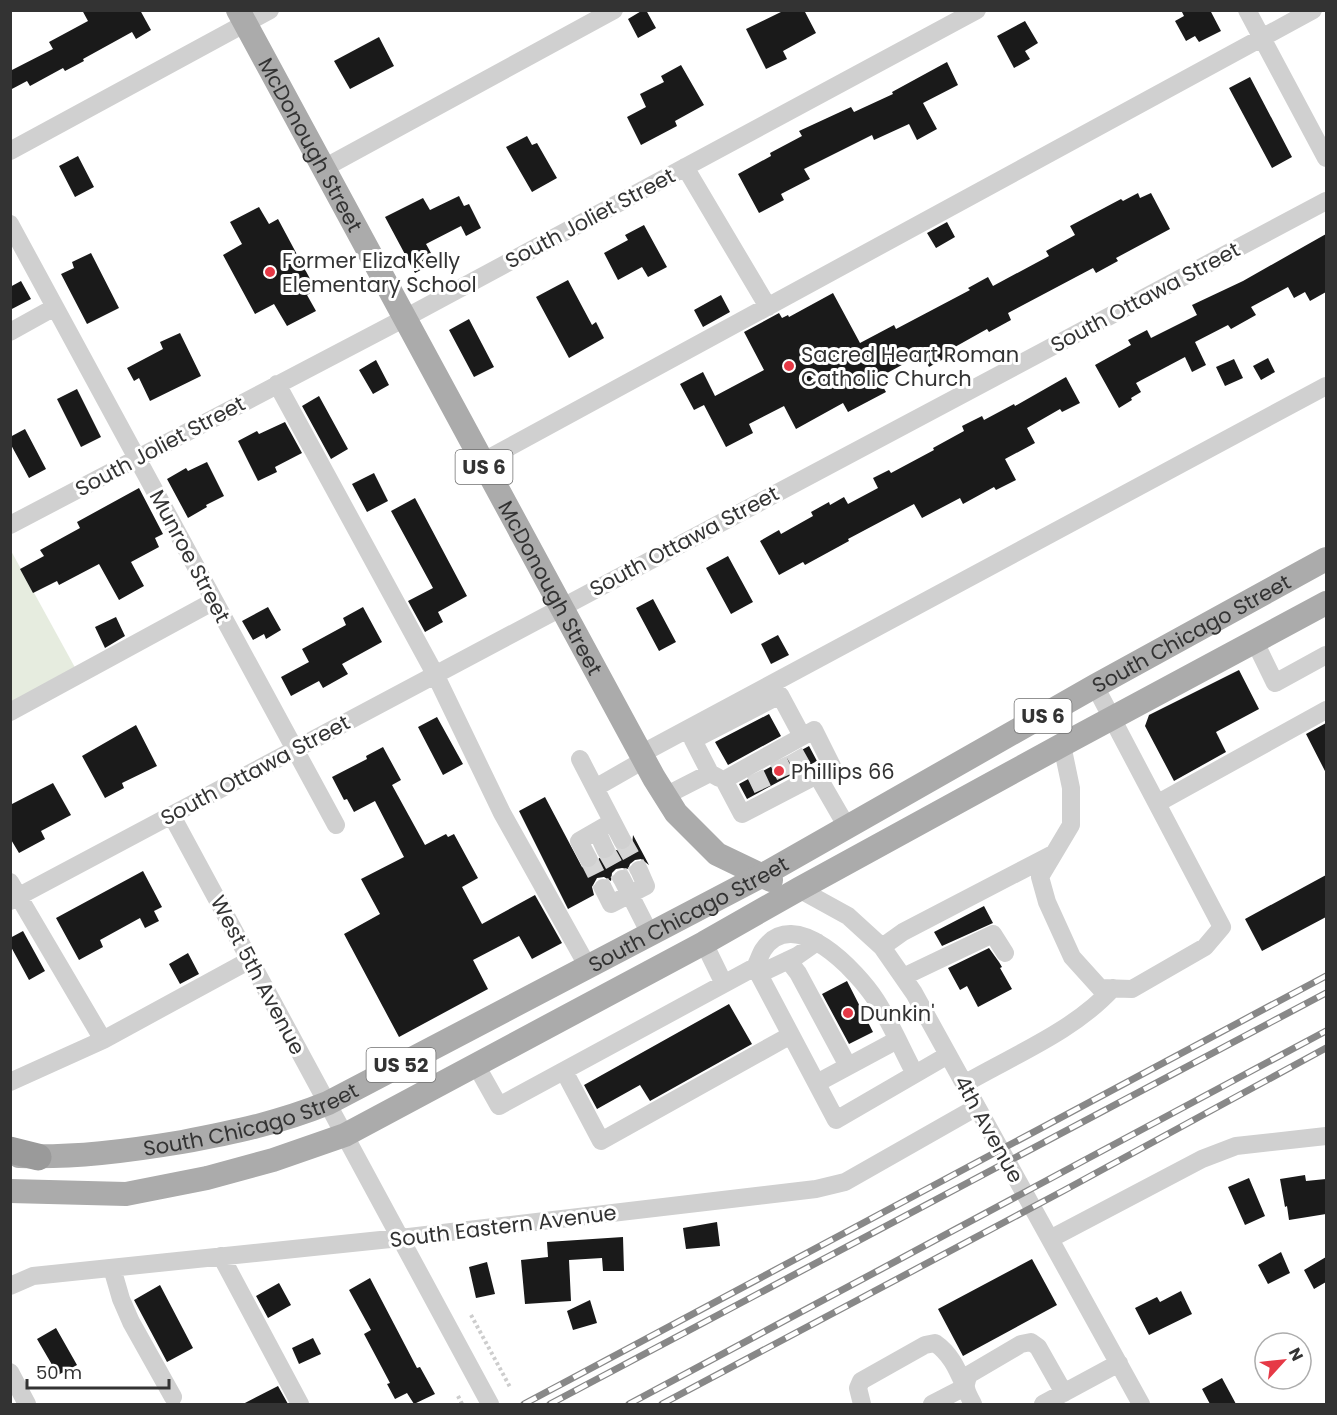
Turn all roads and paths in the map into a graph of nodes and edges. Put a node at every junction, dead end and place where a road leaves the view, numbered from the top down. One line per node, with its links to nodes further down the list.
1 (270, 10): 6 (street)
2 (614, 10): 11 (street)
3 (977, 10): 10 (street, South Joliet Street)
4 (1246, 10): 7 (street)
5 (1313, 10): 7 (street)
6 (241, 17): 8 (street); 11 (main road, McDonough Street / US 6)
7 (1262, 39): 9 (street); 15 (street)
8 (10, 151)
9 (1326, 158)
10 (685, 167): 15 (street); 16 (street, South Joliet Street)
11 (324, 168): 16 (main road, McDonough Street / US 6)
12 (1326, 201): 26 (street, South Ottawa Street)
13 (10, 224): 14 (street, Munroe Street)
14 (55, 307): 17 (street); 20 (street, Munroe Street)
15 (768, 307): 21 (street)
16 (405, 318): 18 (street, South Joliet Street); 21 (main road, McDonough Street / US 6)
17 (10, 332)
18 (277, 384): 20 (street, South Joliet Street); 29 (street)
19 (1326, 386): 37 (street)
20 (137, 458): 22 (street, South Joliet Street); 24 (street, Munroe Street)
21 (482, 462): 26 (main road, McDonough Street / US 6)
22 (10, 525)
23 (1326, 559): 30 (main road, South Chicago Street / US 6)
24 (214, 601): 32 (street); 35 (street, Munroe Street)
25 (1326, 603): 27 (main road, South Chicago Street / US 6)
26 (561, 607): 29 (street, South Ottawa Street); 37 (main road, McDonough Street / US 6)
27 (1255, 642): 28 (street); 33 (main road, South Chicago Street / US 6)
28 (1326, 655)
29 (435, 674): 35 (street, South Ottawa Street); 65 (street)
30 (1095, 686): 33 (street); 47 (main road, South Chicago Street / US 6)
31 (1326, 710): 43 (street)
32 (10, 712)
33 (1113, 717): 34 (main road, South Chicago Street / US 6); 43 (street)
34 (1062, 745): 50 (street); 56 (main road, South Chicago Street / US 6)
35 (295, 749): 44 (street, South Ottawa Street); 45 (street, Munroe Street)
36 (787, 749): 39 (street); 40 (street); 40 (street)
37 (642, 757): 41 (street); 42 (main road, McDonough Street / US 6)
38 (579, 759): 41 (street)
39 (809, 774): 40 (street); 47 (street)
40 (717, 777): 42 (street)
41 (595, 788): 46 (street)
42 (666, 796): 53 (main road, McDonough Street / US 6)
43 (1158, 803): 69 (street)
44 (172, 816): 57 (street, South Ottawa Street); 63 (street, West 5th Avenue)
45 (336, 825)
46 (605, 826): 48 (street); 49 (street); 51 (street)
47 (847, 827): 53 (main road, South Chicago Street / US 6)
48 (622, 840)
49 (605, 849)
50 (1055, 853): 61 (street); 69 (street)
51 (588, 858)
52 (639, 870): 54 (street)
53 (761, 876): 56 (main road, McDonough Street / US 6); 58 (main road, South Chicago Street / US 52)
54 (626, 886): 55 (street); 58 (street)
55 (603, 888)
56 (799, 889): 60 (main road, South Chicago Street / US 52); 61 (street, 4th Avenue)
57 (13, 893): 71 (street)
58 (650, 934): 65 (main road, South Chicago Street / US 52)
59 (817, 942): 64 (street); 66 (street); 72 (street)
60 (704, 943): 68 (street); 74 (main road, South Chicago Street / US 52)
61 (882, 947): 67 (street, 4th Avenue)
62 (1005, 953): 67 (street)
63 (250, 960): 71 (street); 81 (street, West 5th Avenue)
64 (788, 960): 66 (street); 75 (street)
65 (588, 967): 81 (main road, South Chicago Street / US 52)
66 (757, 971): 68 (street); 70 (street)
67 (903, 977): 73 (street, 4th Avenue)
68 (724, 984): 76 (street)
69 (1113, 988): 80 (street)
70 (791, 1035): 76 (street); 79 (street)
71 (102, 1040): 78 (street)
72 (897, 1040): 75 (street); 77 (street)
73 (948, 1055): 77 (street); 80 (street, 4th Avenue)
74 (476, 1065): 76 (street); 83 (main road, South Chicago Street / US 52)
75 (848, 1066): 79 (street)
76 (564, 1071)
77 (915, 1074): 79 (street)
78 (10, 1082)
79 (817, 1083)
80 (964, 1084): 82 (street, 4th Avenue)
81 (328, 1103): 83 (street, West 5th Avenue); 87 (main road, South Chicago Street / US 52)
82 (977, 1107): 89 (street, South Eastern Avenue); 90 (street, 4th Avenue)
83 (345, 1135): 88 (main road, South Chicago Street / US 52); 89 (street, West 5th Avenue)
84 (1326, 1136): 90 (street)
85 (10, 1150): 87 (highway)
86 (10, 1156): 87 (main road, South Chicago Street / US 52)
87 (38, 1157)
88 (10, 1191)
89 (400, 1238): 91 (street, South Eastern Avenue); 105 (street, West 5th Avenue)
90 (1050, 1239): 95 (street, 4th Avenue)
91 (221, 1256): 92 (street, South Eastern Avenue); 103 (street)
92 (112, 1268): 93 (street, South Eastern Avenue); 101 (street)
93 (10, 1286)
94 (471, 1315): 98 (path)
95 (1119, 1363): 99 (street); 110 (street, 4th Avenue)
96 (10, 1372): 102 (street)
97 (965, 1386): 99 (street); 106 (street); 107 (street); 108 (street)
98 (510, 1387)
99 (1064, 1393): 109 (street)
100 (458, 1396): 104 (path)
101 (173, 1397)
102 (27, 1404)
103 (300, 1404)
104 (462, 1404)
105 (490, 1404)
106 (862, 1404)
107 (932, 1404)
108 (973, 1404)
109 (1043, 1404)
110 (1141, 1404)

